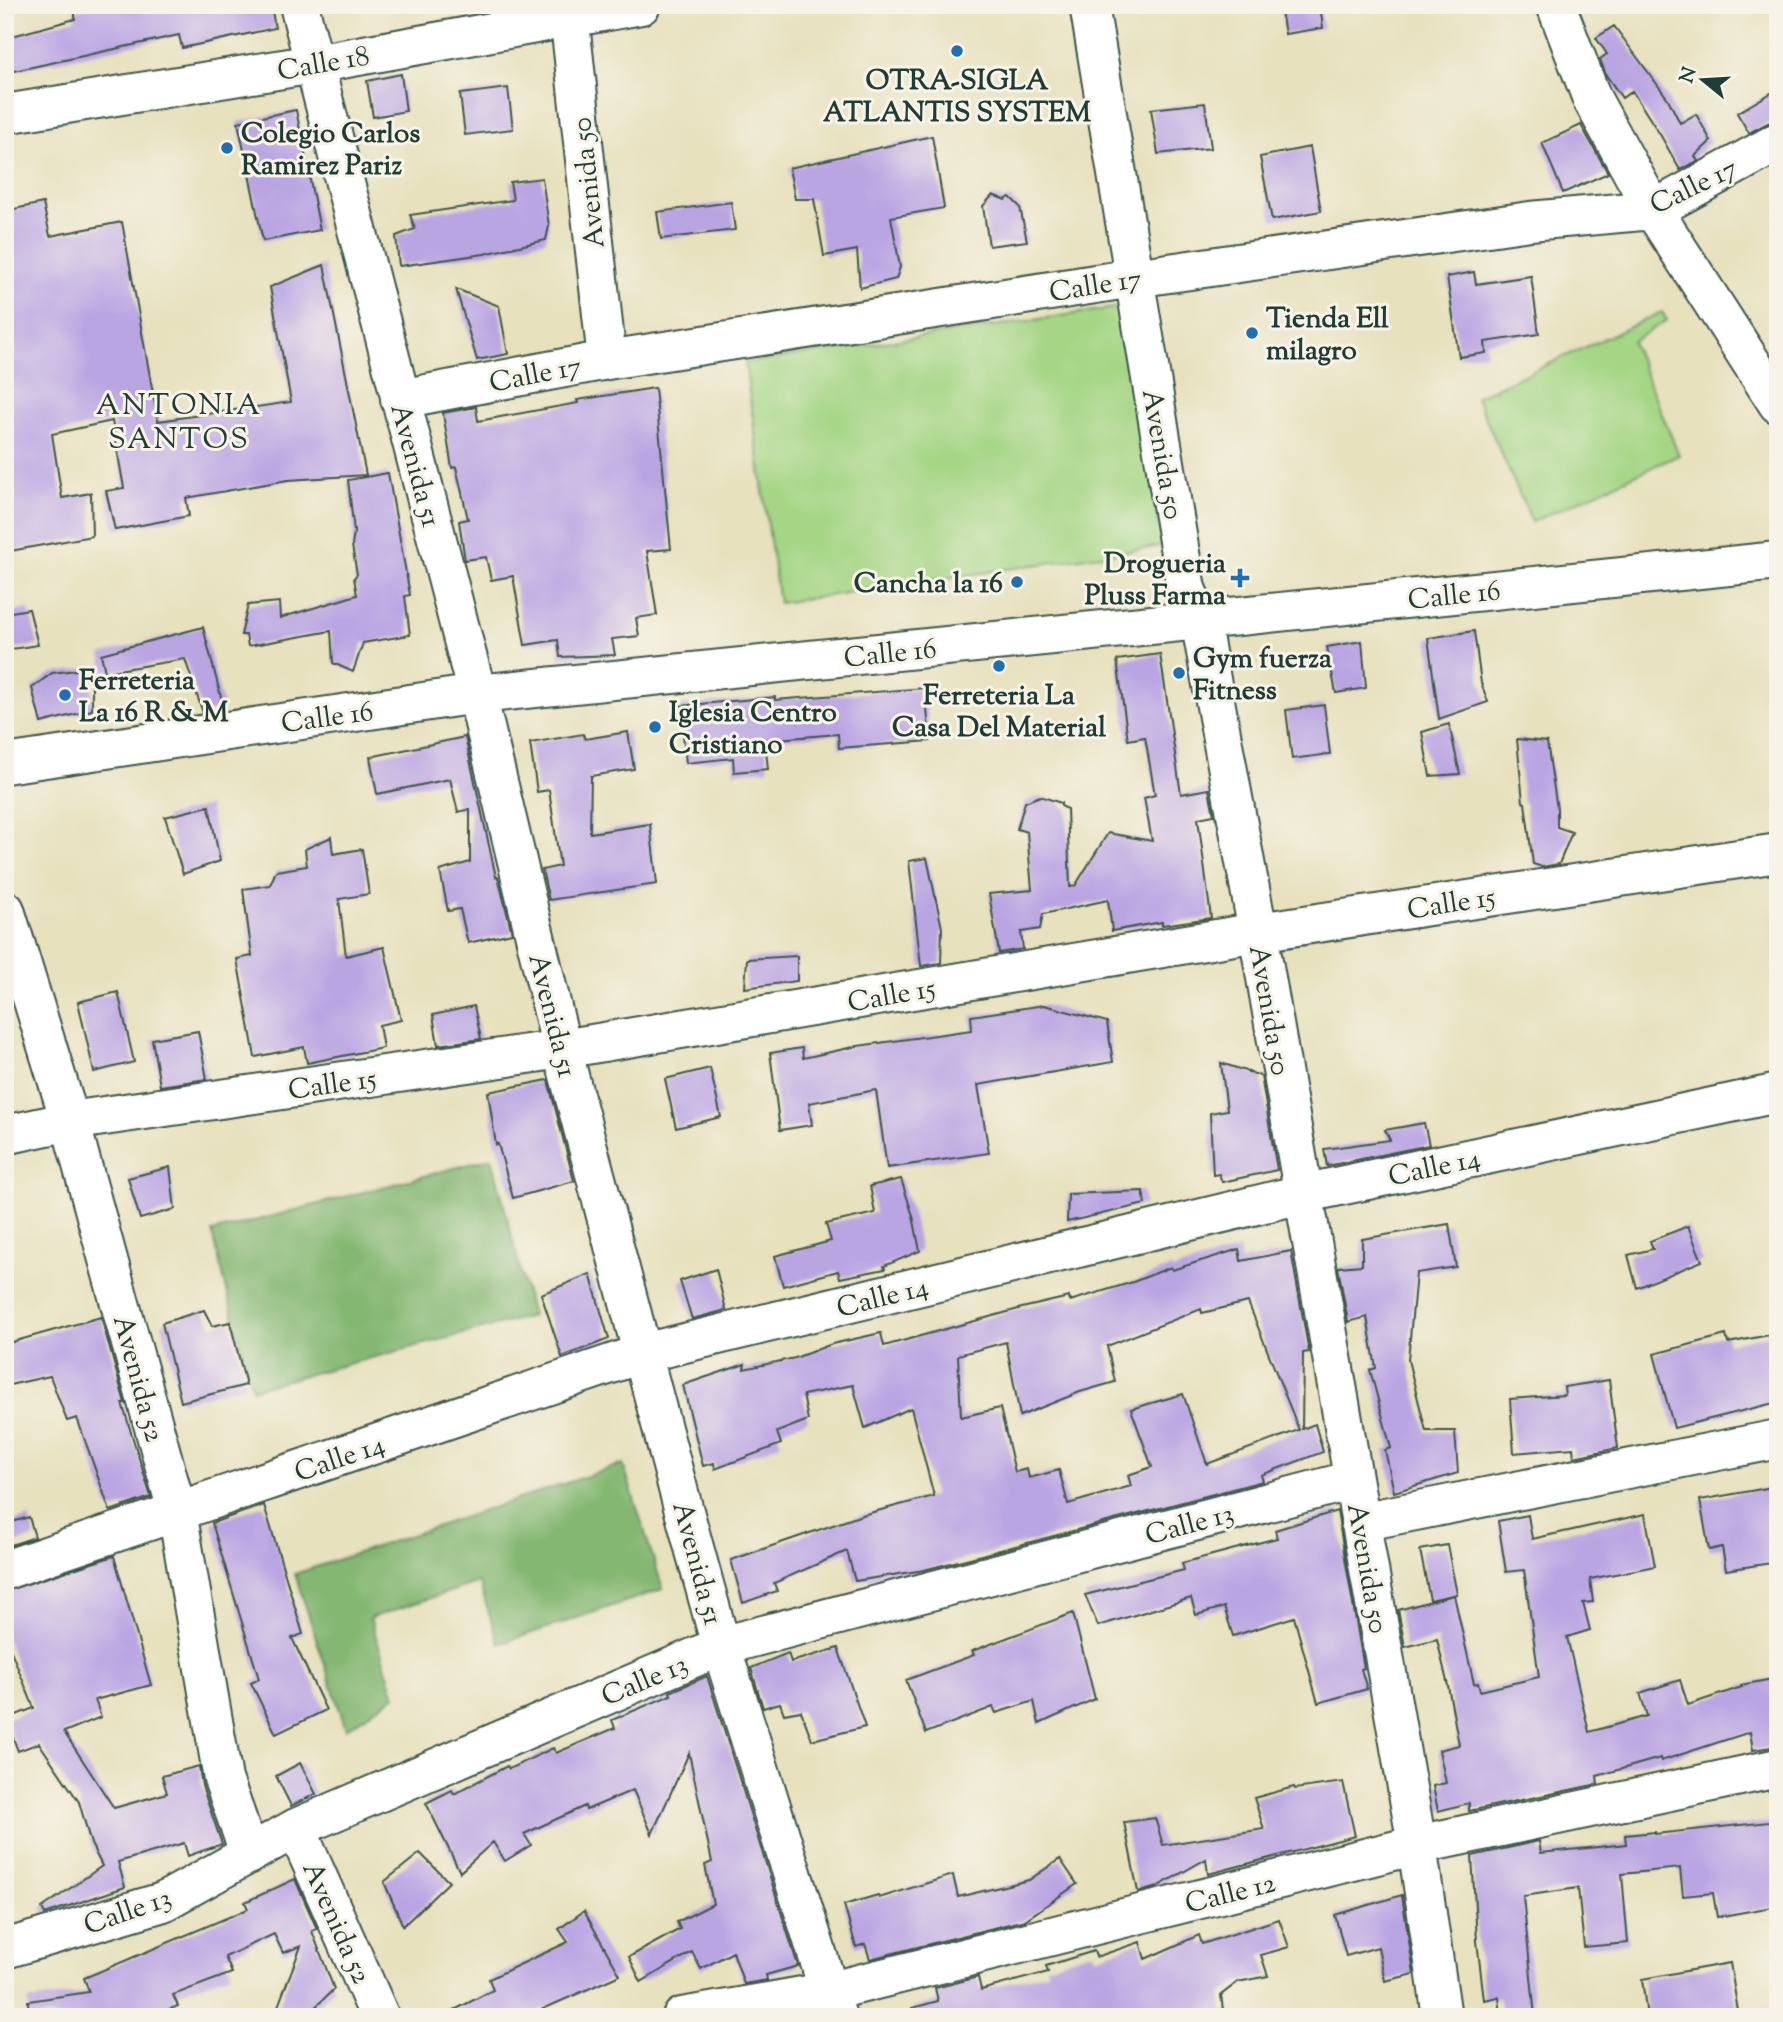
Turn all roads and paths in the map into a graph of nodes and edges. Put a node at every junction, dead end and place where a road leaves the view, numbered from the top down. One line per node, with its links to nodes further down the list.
1 (299, 5): 6 (street, Avenida 51)
2 (640, 5): 5 (street, Calle 18)
3 (1089, 5): 10 (street, Avenida 50)
4 (1556, 5): 9 (street)
5 (569, 12): 6 (street, Calle 18); 11 (street, Avenida 50)
6 (314, 64): 7 (street, Calle 18); 12 (street, Avenida 51)
7 (5, 114)
8 (1778, 142): 9 (street, Calle 17)
9 (1653, 209): 10 (street, Calle 17); 13 (street)
10 (1134, 278): 11 (street, Calle 17); 15 (street, Avenida 50)
11 (607, 360): 12 (street, Calle 17)
12 (400, 399): 16 (street, Avenida 51)
13 (1778, 404)
14 (1778, 561): 15 (street, Calle 16)
15 (1200, 620): 16 (street, Calle 16); 20 (street, Avenida 50)
16 (477, 694): 17 (street, Calle 16); 21 (street, Avenida 51)
17 (5, 764)
18 (1778, 853): 20 (street, Calle 15)
19 (5, 910): 23 (street, Avenida 52)
20 (1258, 932): 21 (street, Calle 15); 25 (street, Avenida 50)
21 (562, 1049): 23 (street, Calle 15); 26 (street, Avenida 51)
22 (1778, 1093): 25 (street, Calle 14)
23 (69, 1121): 24 (street, Calle 15); 29 (street, Avenida 52)
24 (5, 1135)
25 (1302, 1194): 26 (street, Calle 14); 28 (street, Avenida 50)
26 (643, 1353): 29 (street, Calle 14); 32 (street, Avenida 51)
27 (1778, 1439): 30 (street)
28 (1353, 1480): 30 (street, Avenida 50); 32 (street, Calle 13)
29 (177, 1511): 31 (street, Calle 14); 36 (street, Avenida 52)
30 (1360, 1522): 35 (street, Avenida 50)
31 (5, 1570)
32 (721, 1646): 34 (street, Calle 13); 38 (street, Avenida 51)
33 (1778, 1768): 35 (street, Calle 12)
34 (296, 1828): 36 (street, Calle 13); 39 (street, Avenida 52)
35 (1417, 1845): 38 (street, Calle 12); 41 (street, Avenida 50)
36 (249, 1853): 37 (street, Calle 13)
37 (5, 1949)
38 (834, 2004): 40 (street, Calle 12)
39 (380, 2017)
40 (682, 2017)
41 (1442, 2017)

